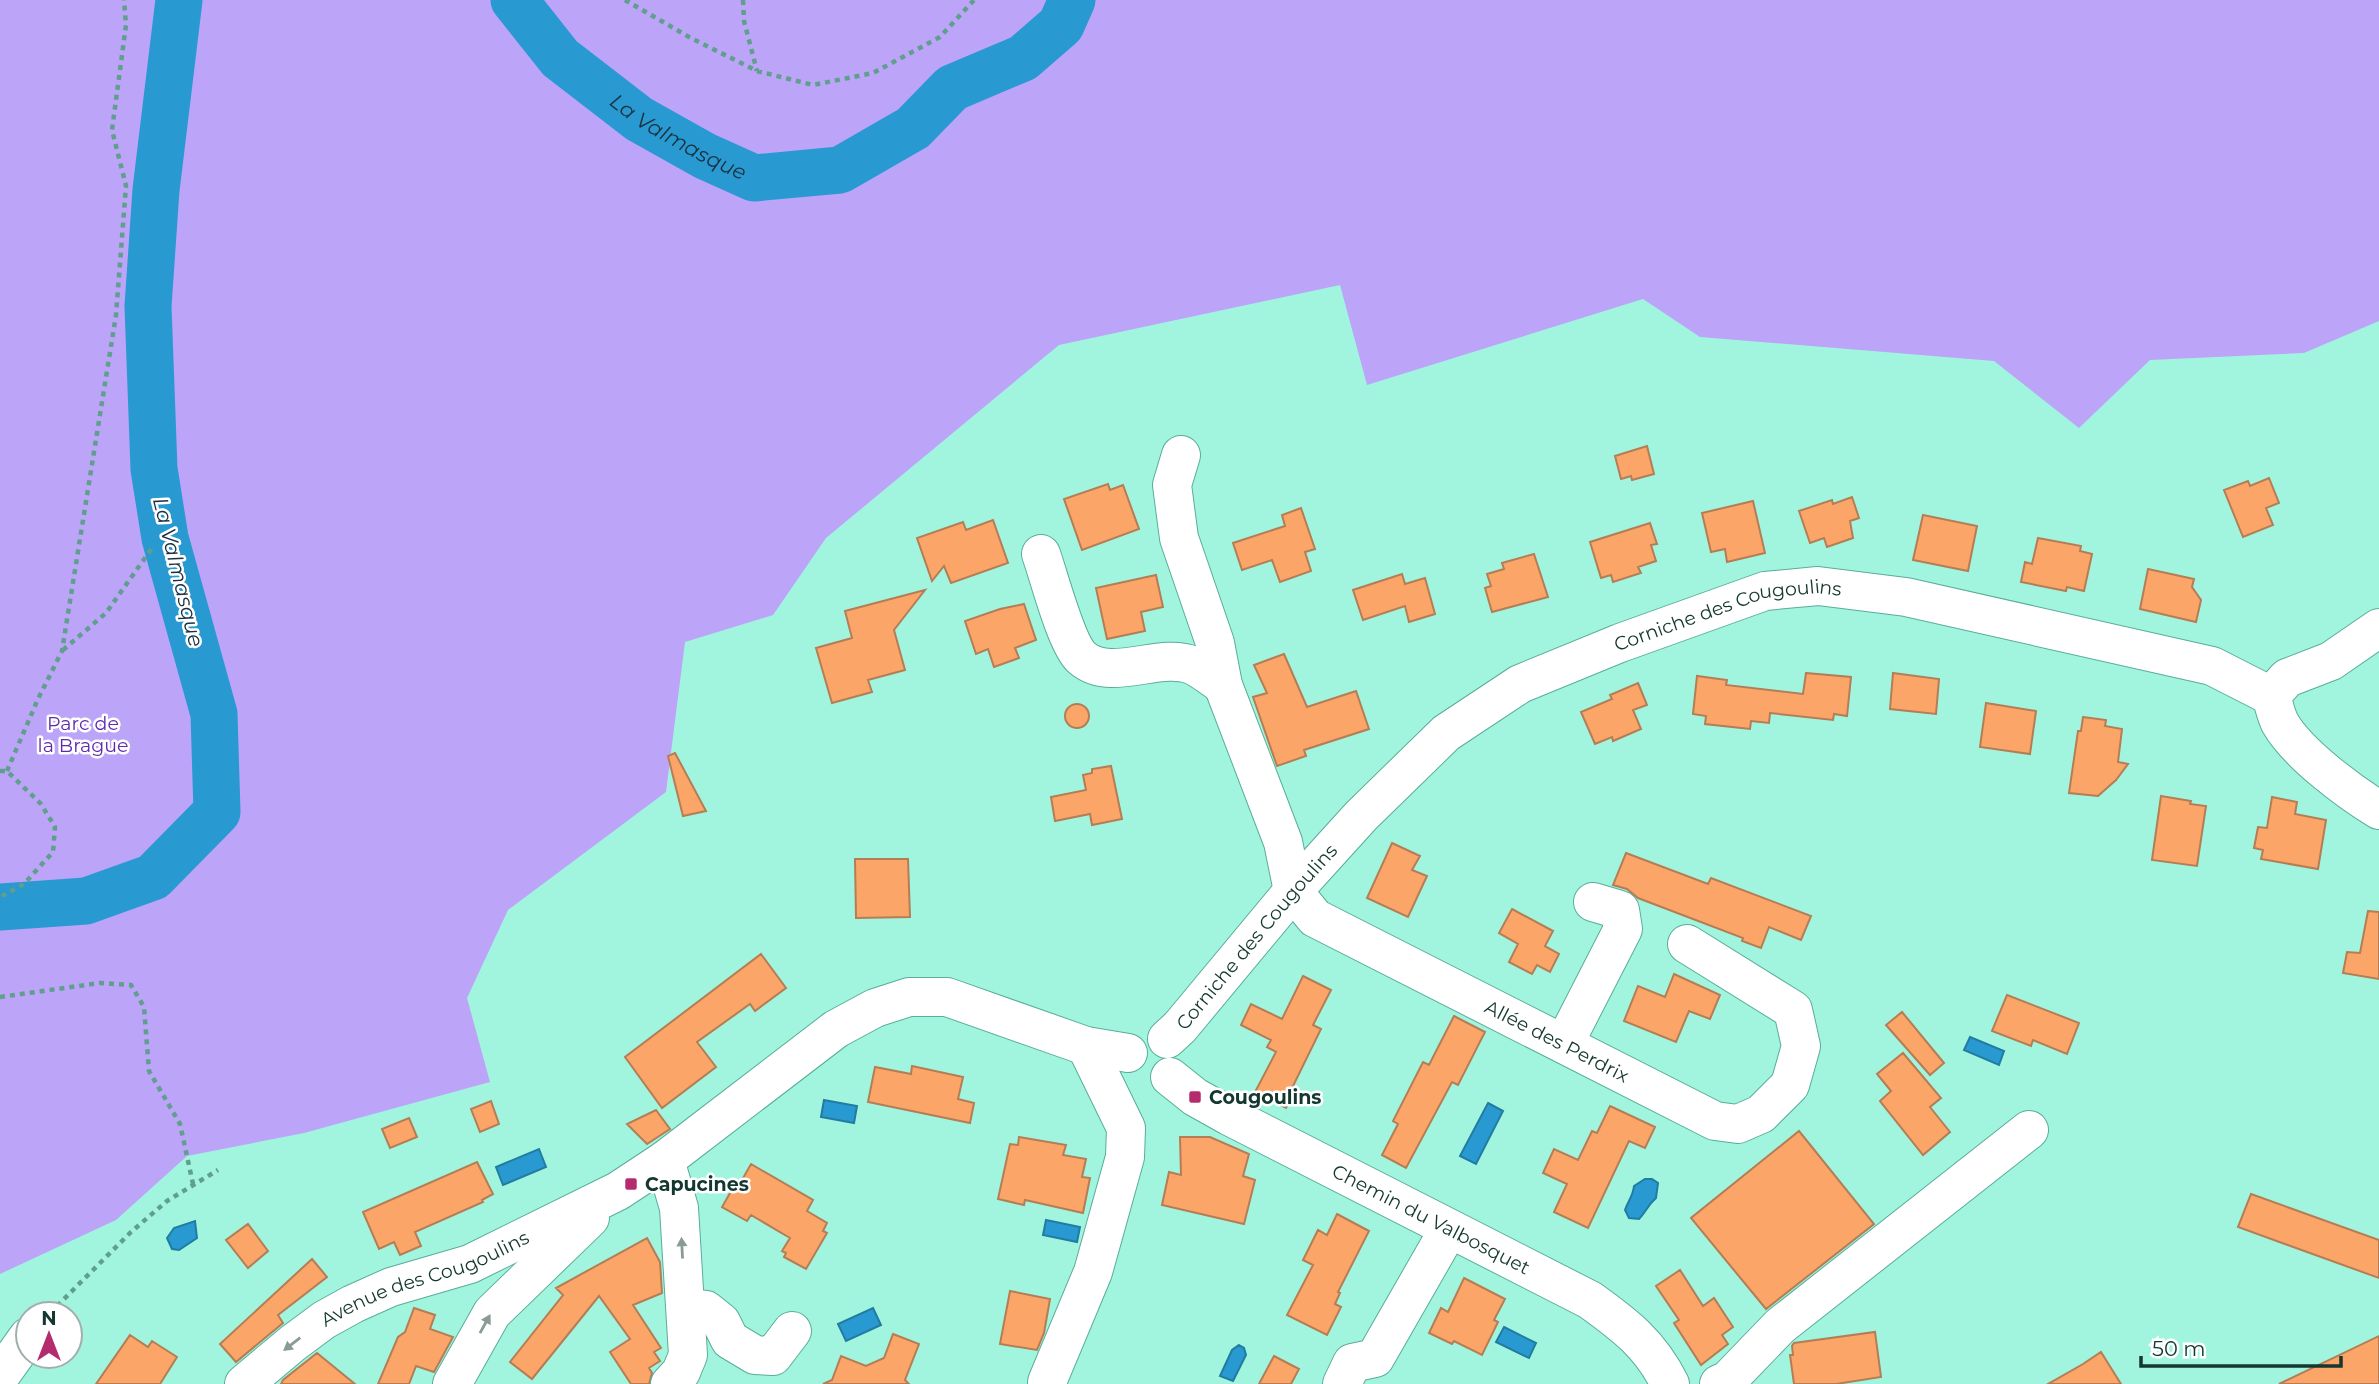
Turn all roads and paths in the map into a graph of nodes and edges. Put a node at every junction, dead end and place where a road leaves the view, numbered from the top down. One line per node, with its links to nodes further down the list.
1 (124, 0): 10 (path)
2 (625, 0): 5 (path)
3 (743, 0): 5 (path)
4 (974, 0): 5 (path)
5 (757, 71)
6 (1181, 455): 11 (street)
7 (152, 548): 10 (path)
8 (1041, 554): 11 (street)
9 (2379, 628): 12 (street)
10 (62, 651): 14 (path)
11 (1223, 685): 16 (street)
12 (2271, 696): 15 (street); 16 (street, Corniche des Cougoulins)
13 (0, 771): 14 (path)
14 (7, 771): 17 (path)
15 (2379, 810)
16 (1293, 891): 21 (street, Corniche des Cougoulins); 22 (street, Allée des Perdrix)
17 (0, 897)
18 (1593, 902): 22 (street)
19 (1687, 944): 22 (street, Allée des Perdrix)
20 (0, 997): 29 (path)
21 (1167, 1039): 24 (street); 25 (street)
22 (1564, 1044)
23 (1086, 1046): 24 (street); 27 (street); 38 (street)
24 (1128, 1053): 25 (street)
25 (1170, 1077): 30 (street, Chemin du Valbosquet)
26 (2029, 1130): 44 (street)
27 (665, 1160): 31 (street); 33 (street, one-way to 27)
28 (218, 1170): 29 (path)
29 (192, 1184): 32 (path)
30 (1449, 1229): 36 (street); 43 (street, Chemin du Valbosquet)
31 (559, 1233): 39 (street, Avenue des Cougoulins, one-way to 39); 40 (street, one-way to 31)
32 (63, 1300)
33 (686, 1308): 34 (street); 41 (street)
34 (792, 1331)
35 (14, 1356): 37 (street)
36 (1380, 1371): 42 (street)
37 (0, 1376)
38 (1047, 1382)
39 (244, 1384)
40 (452, 1384)
41 (670, 1384)
42 (1342, 1384)
43 (1670, 1384)
44 (1719, 1384)

